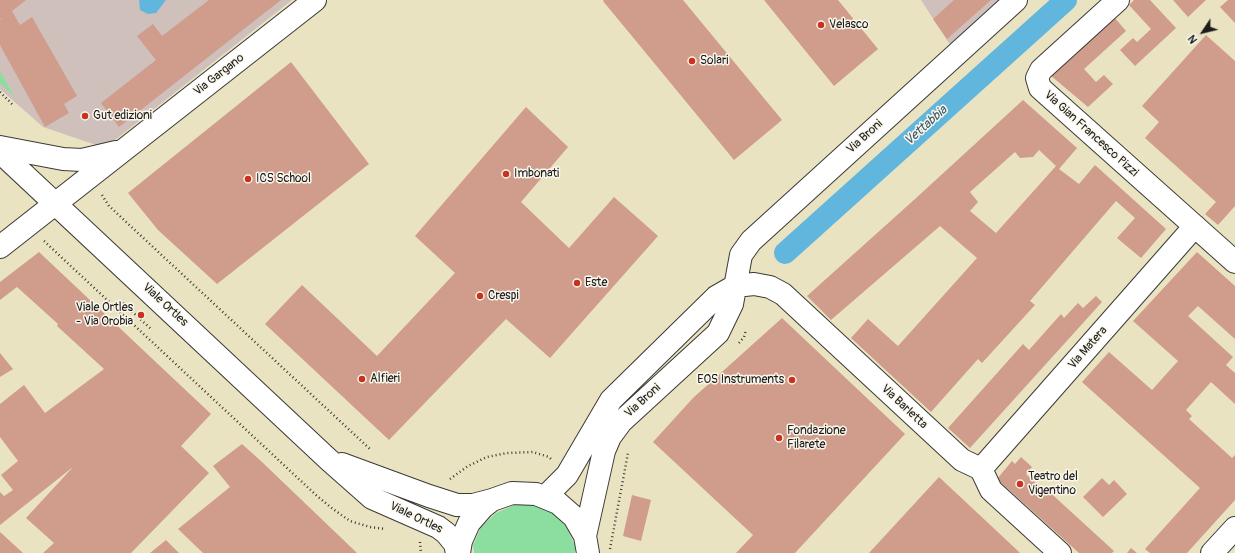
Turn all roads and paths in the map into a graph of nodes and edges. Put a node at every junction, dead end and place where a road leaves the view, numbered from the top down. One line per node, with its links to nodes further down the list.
1 (315, 0): 7 (street, Via Gargano)
2 (1016, 0): 15 (street, Via Broni)
3 (1118, 0): 12 (street, Via Gian Francesco Pizzi)
4 (0, 92): 5 (path)
5 (13, 105)
6 (0, 147): 7 (street, Via Gargano)
7 (123, 150): 9 (street, Via Gargano)
8 (0, 152): 10 (street, Viale Ortles)
9 (86, 179): 10 (street, Via Gargano); 21 (path)
10 (55, 204): 11 (street, Via Gargano); 22 (street, Viale Ortles)
11 (28, 225): 13 (street, Via Gargano); 29 (path)
12 (1195, 226): 14 (street, Via Gian Francesco Pizzi); 24 (street, Via Matera)
13 (0, 247)
14 (1235, 262)
15 (735, 286): 24 (street, Via Barletta); 26 (street, Via Broni); 30 (street, Via Broni)
16 (123, 303): 17 (path)
17 (151, 329)
18 (746, 329): 19 (path)
19 (736, 346)
20 (629, 448): 32 (path)
21 (376, 454)
22 (329, 460): 27 (street, Viale Ortles); 31 (street, Viale Ortles)
23 (554, 462): 25 (path)
24 (981, 469): 33 (street)
25 (445, 483)
26 (545, 497): 27 (street, Viale Ortles); 30 (street, Viale Ortles)
27 (492, 500): 31 (street, Viale Ortles)
28 (1235, 528): 34 (street)
29 (386, 529)
30 (586, 544)
31 (458, 553)
32 (609, 553)
33 (1060, 553)
34 (1212, 553)

